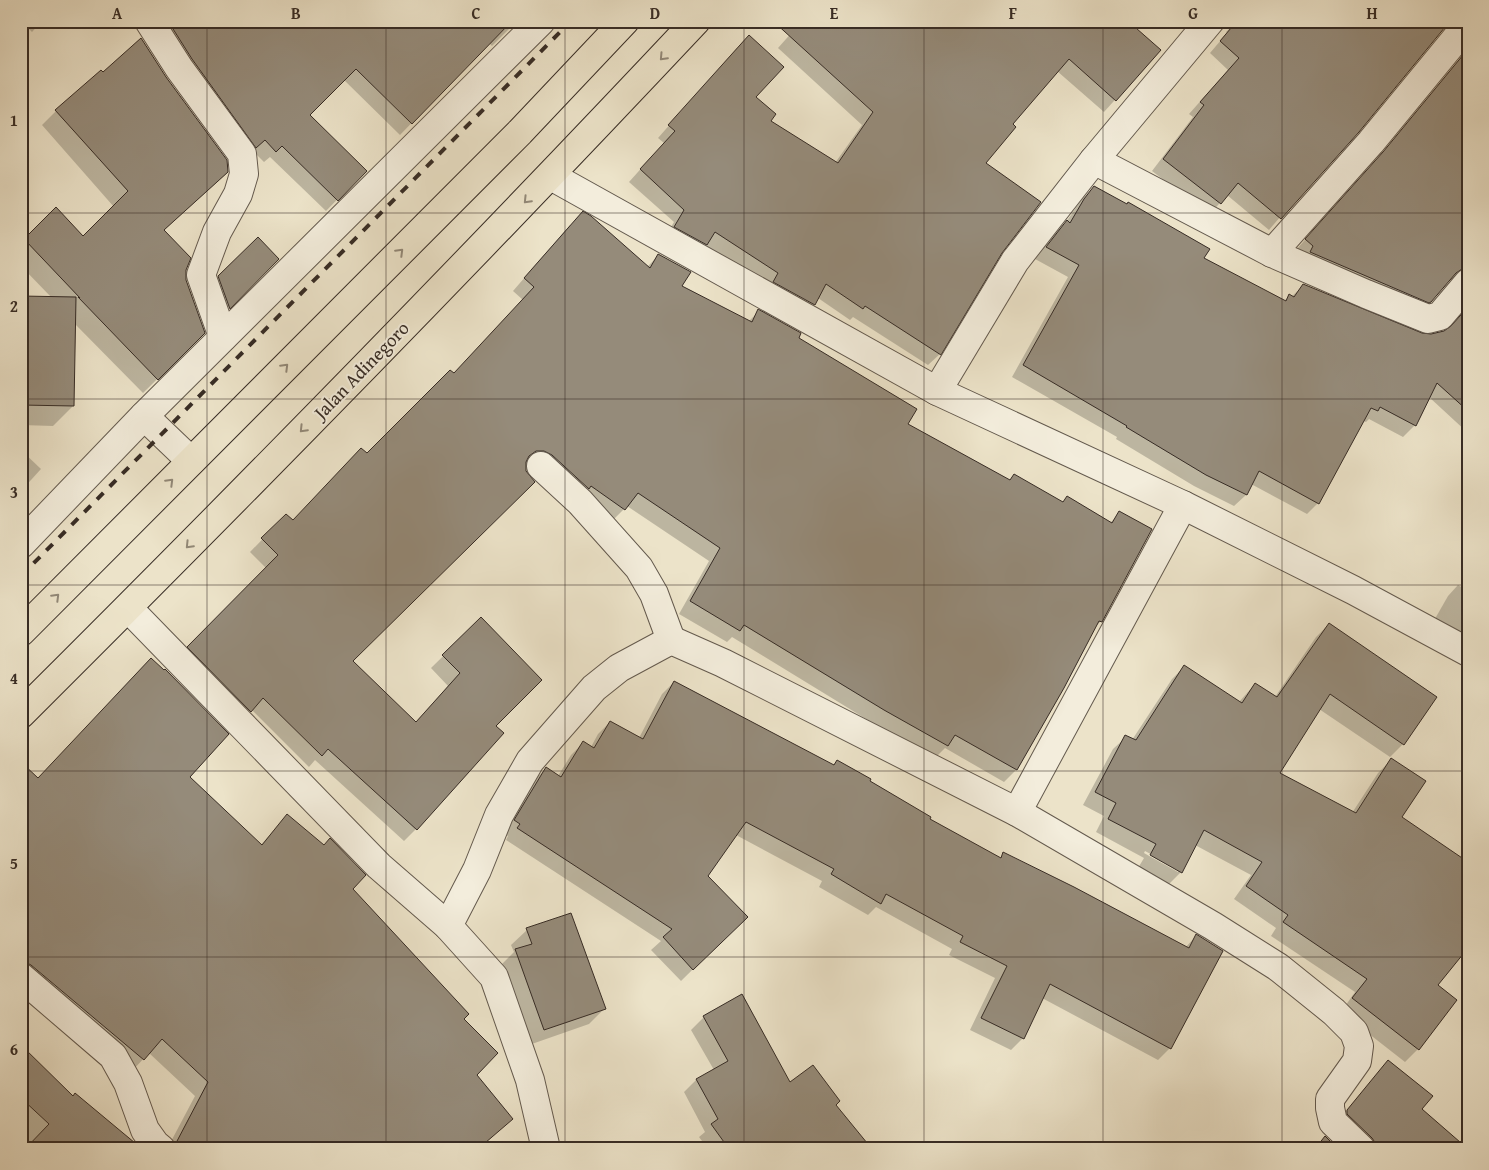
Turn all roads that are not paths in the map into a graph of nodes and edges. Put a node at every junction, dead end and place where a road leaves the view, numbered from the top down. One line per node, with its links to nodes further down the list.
1 (149, 21): 11 (street)
2 (541, 21): 11 (street)
3 (625, 21): 14 (highway, one-way to 3)
4 (696, 21): 8 (highway, Jalan Adinegoro, one-way to 8)
5 (1210, 21): 7 (street)
6 (1468, 24): 9 (street)
7 (1094, 160): 9 (street); 12 (street)
8 (551, 176): 12 (street); 18 (highway, Jalan Adinegoro, one-way to 18)
9 (1272, 253): 10 (street)
10 (1468, 283)
11 (223, 337): 13 (street)
12 (937, 391): 16 (street)
13 (144, 416): 14 (street); 17 (street)
14 (191, 461): 19 (highway, one-way to 14)
15 (540, 466): 20 (street)
16 (1184, 505): 21 (street); 23 (street)
17 (21, 544)
18 (128, 608): 22 (highway, Jalan Adinegoro); 24 (street)
19 (21, 632)
20 (671, 640): 23 (street); 24 (street)
21 (1468, 652)
22 (21, 714)
23 (1017, 812): 28 (street)
24 (448, 926): 27 (street)
25 (21, 977): 26 (street)
26 (161, 1149)
27 (546, 1149)
28 (1362, 1149)

